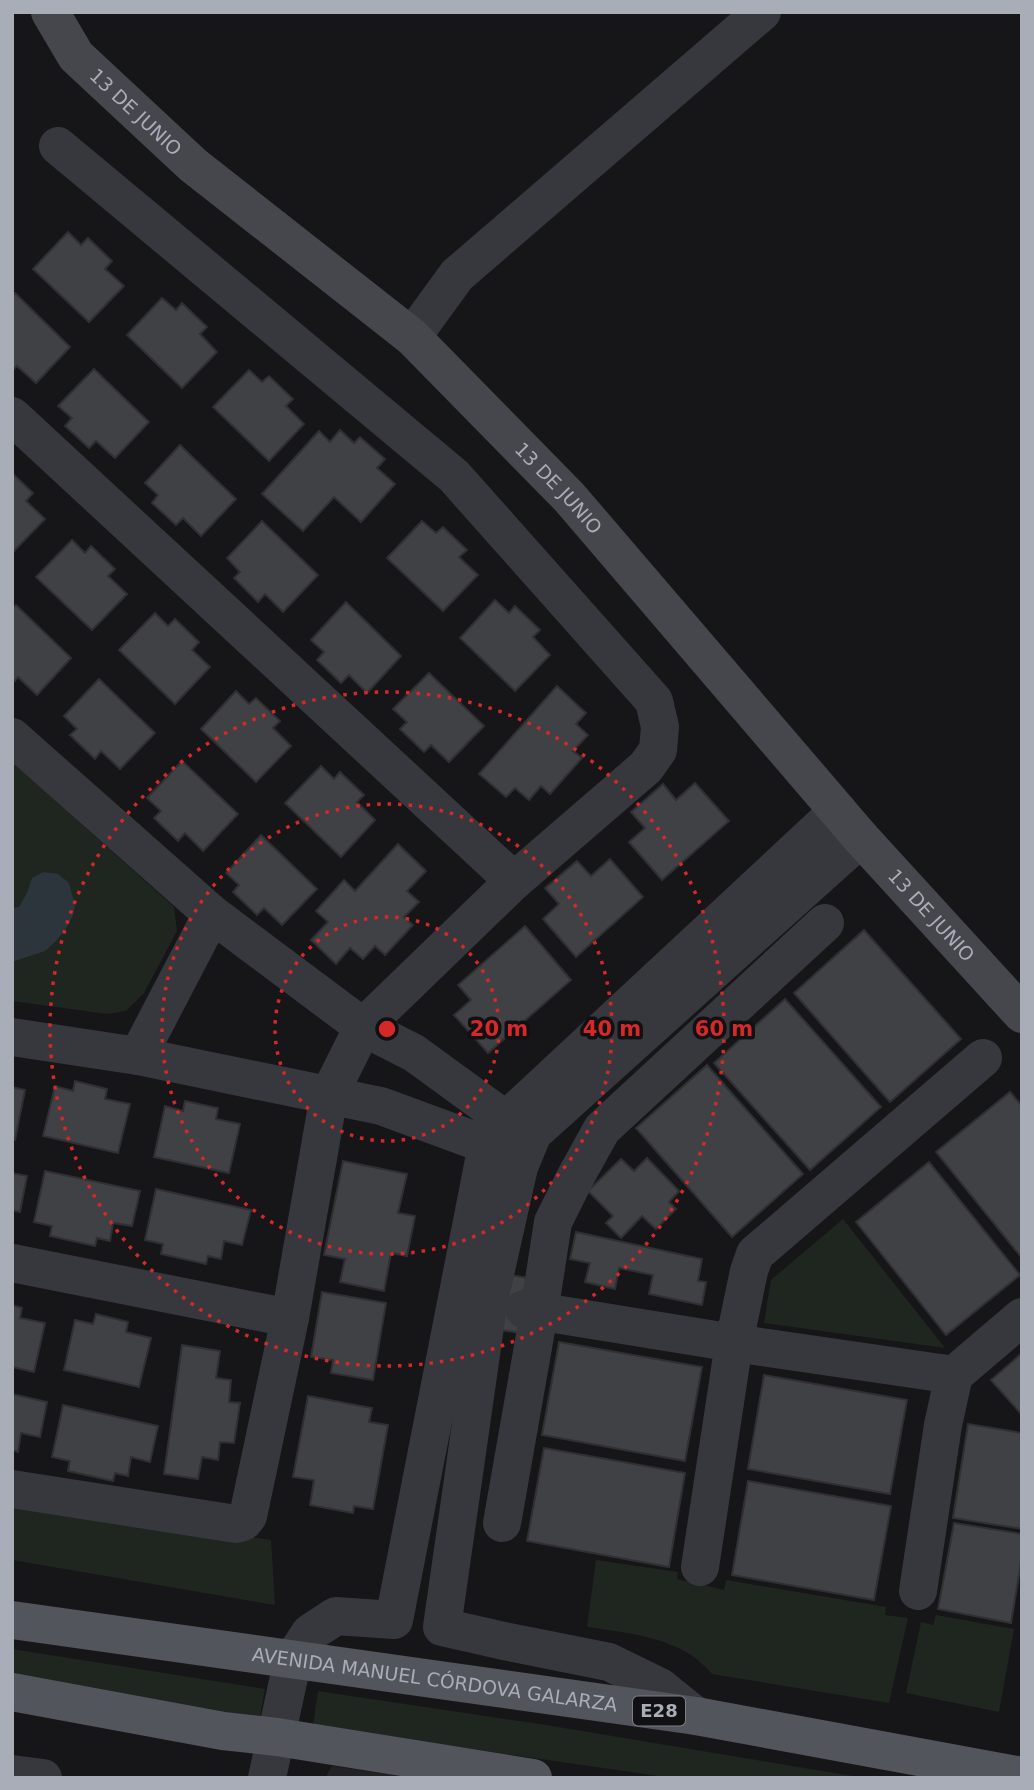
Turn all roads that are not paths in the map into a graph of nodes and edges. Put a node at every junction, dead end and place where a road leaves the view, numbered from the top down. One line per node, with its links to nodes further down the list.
1 (50, 12): 4 (main road, 13 DE JUNIO)
2 (762, 12): 4 (street)
3 (58, 146): 8 (street)
4 (412, 337): 7 (main road, 13 DE JUNIO)
5 (12, 416): 8 (street)
6 (12, 737): 9 (street)
7 (850, 824): 11 (main road, 13 DE JUNIO); 17 (street)
8 (514, 881): 12 (street)
9 (212, 914): 12 (street); 14 (street)
10 (824, 923): 19 (street)
11 (1022, 1014)
12 (363, 1027): 16 (street); 17 (street)
13 (12, 1037): 14 (street)
14 (138, 1056): 16 (street)
15 (983, 1058): 22 (street)
16 (329, 1095): 17 (street); 21 (street)
17 (511, 1141): 19 (street); 29 (street)
18 (12, 1263): 21 (street)
19 (514, 1308): 22 (street); 25 (street); 30 (street)
20 (1022, 1317): 23 (street)
21 (290, 1318): 24 (street)
22 (734, 1343): 23 (street); 26 (street)
23 (954, 1376): 27 (street)
24 (12, 1489)
25 (502, 1523)
26 (700, 1567)
27 (918, 1591)
28 (12, 1620): 31 (main road, AVENIDA MANUEL CÓRDOVA GALARZA / E28)
29 (394, 1620): 30 (street); 31 (street)
30 (442, 1627): 33 (street)
31 (293, 1659): 33 (main road, AVENIDA MANUEL CÓRDOVA GALARZA / E28); 34 (street)
32 (12, 1692): 34 (main road)
33 (696, 1716): 36 (main road, AVENIDA MANUEL CÓRDOVA GALARZA / E28)
34 (276, 1737): 38 (street); 39 (main road)
35 (12, 1774): 37 (street)
36 (1022, 1776)
37 (43, 1778)
38 (267, 1778)
39 (533, 1778)

